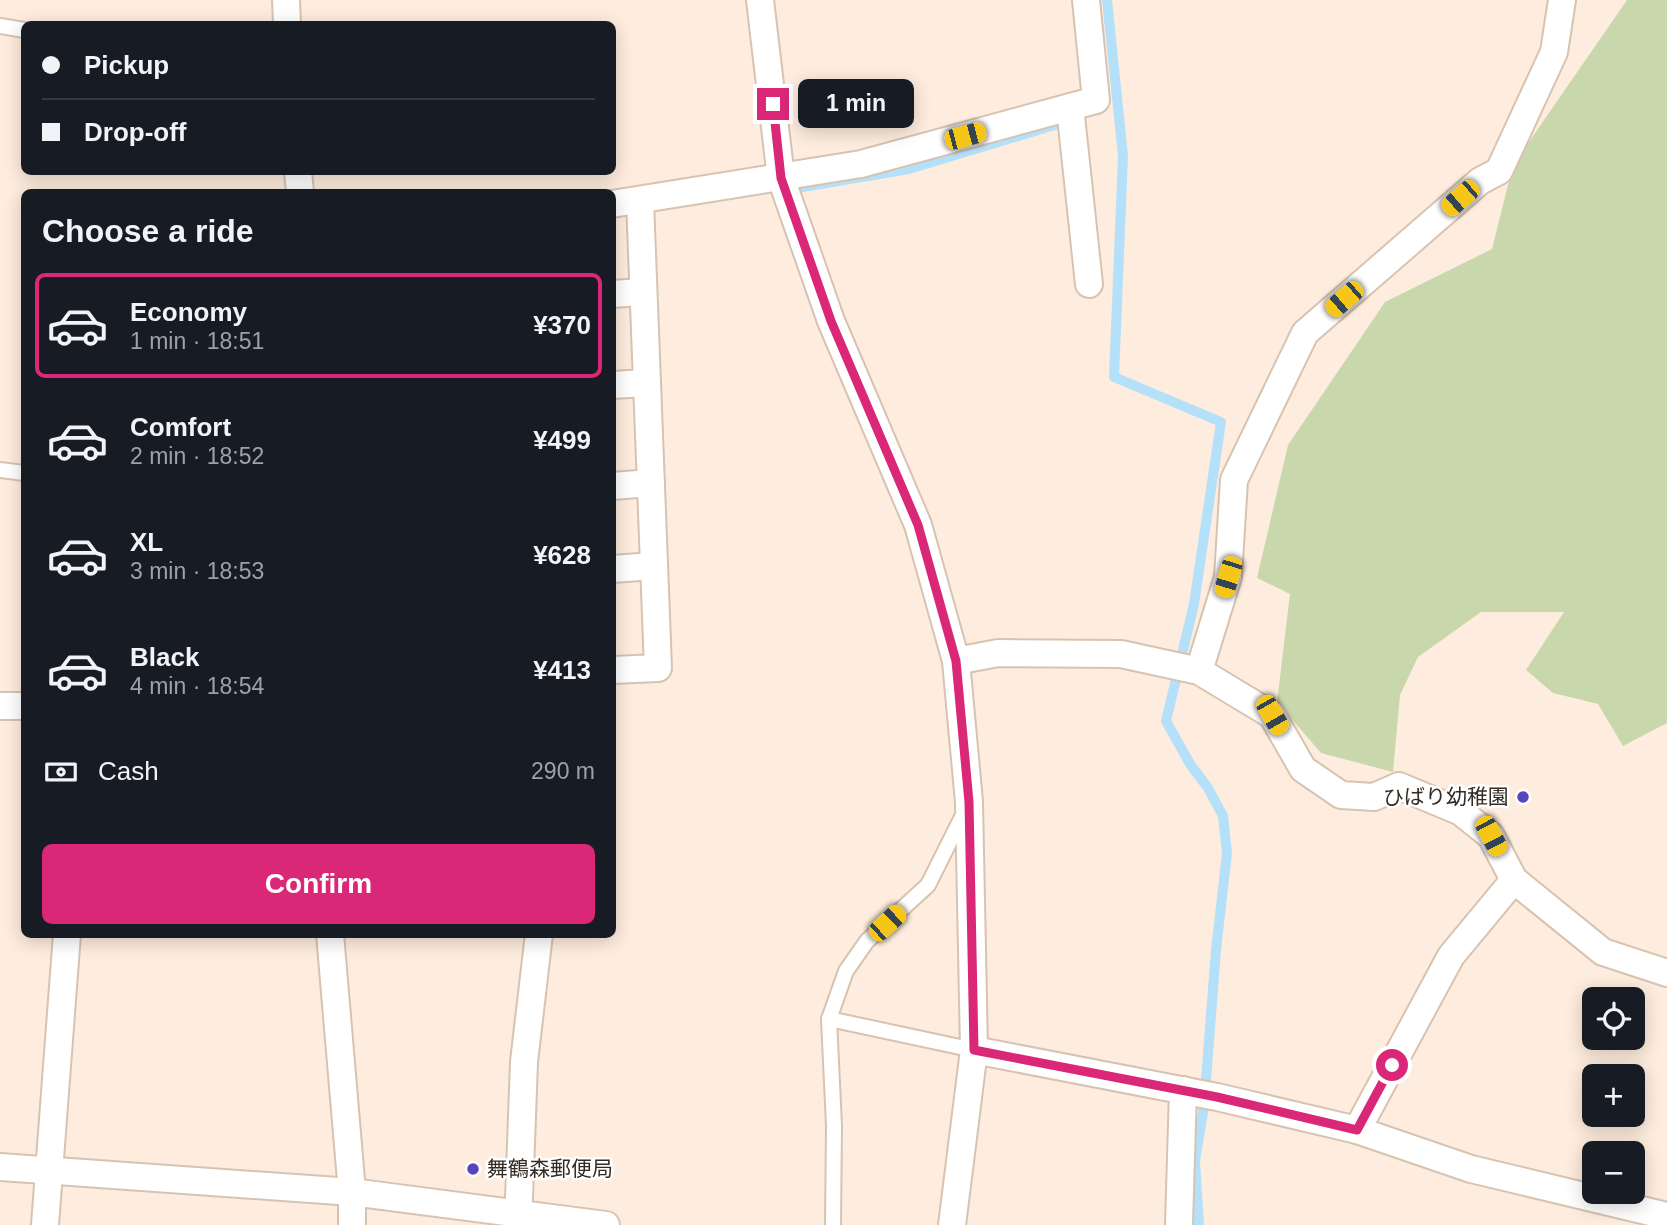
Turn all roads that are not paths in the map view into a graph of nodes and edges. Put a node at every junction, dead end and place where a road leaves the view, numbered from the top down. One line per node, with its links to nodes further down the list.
1 (286, 0): 5 (street)
2 (760, 0): 9 (street)
3 (1086, 0): 8 (street)
4 (1562, 0): 25 (street)
5 (287, 21)
6 (0, 26): 7 (lane)
7 (21, 30)
8 (1070, 107): 9 (street); 12 (street)
9 (781, 178): 10 (street); 23 (street)
10 (640, 201): 11 (street); 13 (street)
11 (616, 204)
12 (1088, 284)
13 (643, 292): 14 (street); 15 (street)
14 (616, 294)
15 (647, 383): 16 (street); 19 (street)
16 (616, 385)
17 (0, 470): 18 (lane)
18 (21, 473)
19 (651, 483): 20 (street); 21 (street)
20 (616, 486)
21 (654, 566): 22 (street); 24 (street)
22 (616, 569)
23 (956, 661): 25 (street); 28 (street)
24 (616, 670)
25 (1199, 671): 29 (street)
26 (0, 706): 27 (street)
27 (21, 706)
28 (969, 802): 34 (lane); 35 (street)
29 (1514, 880): 33 (street); 37 (street)
30 (67, 938): 39 (street)
31 (330, 938): 40 (street)
32 (539, 938): 42 (street)
33 (1667, 973)
34 (829, 1019): 35 (lane); 46 (lane)
35 (974, 1050): 36 (street); 47 (street)
36 (1199, 1093): 37 (street); 48 (street)
37 (1357, 1130): 41 (street)
38 (0, 1167): 39 (street)
39 (49, 1172): 40 (street); 43 (street)
40 (352, 1192): 42 (street); 44 (street)
41 (1667, 1216)
42 (518, 1220): 45 (street)
43 (45, 1225)
44 (352, 1225)
45 (606, 1225)
46 (833, 1225)
47 (952, 1225)
48 (1179, 1225)

